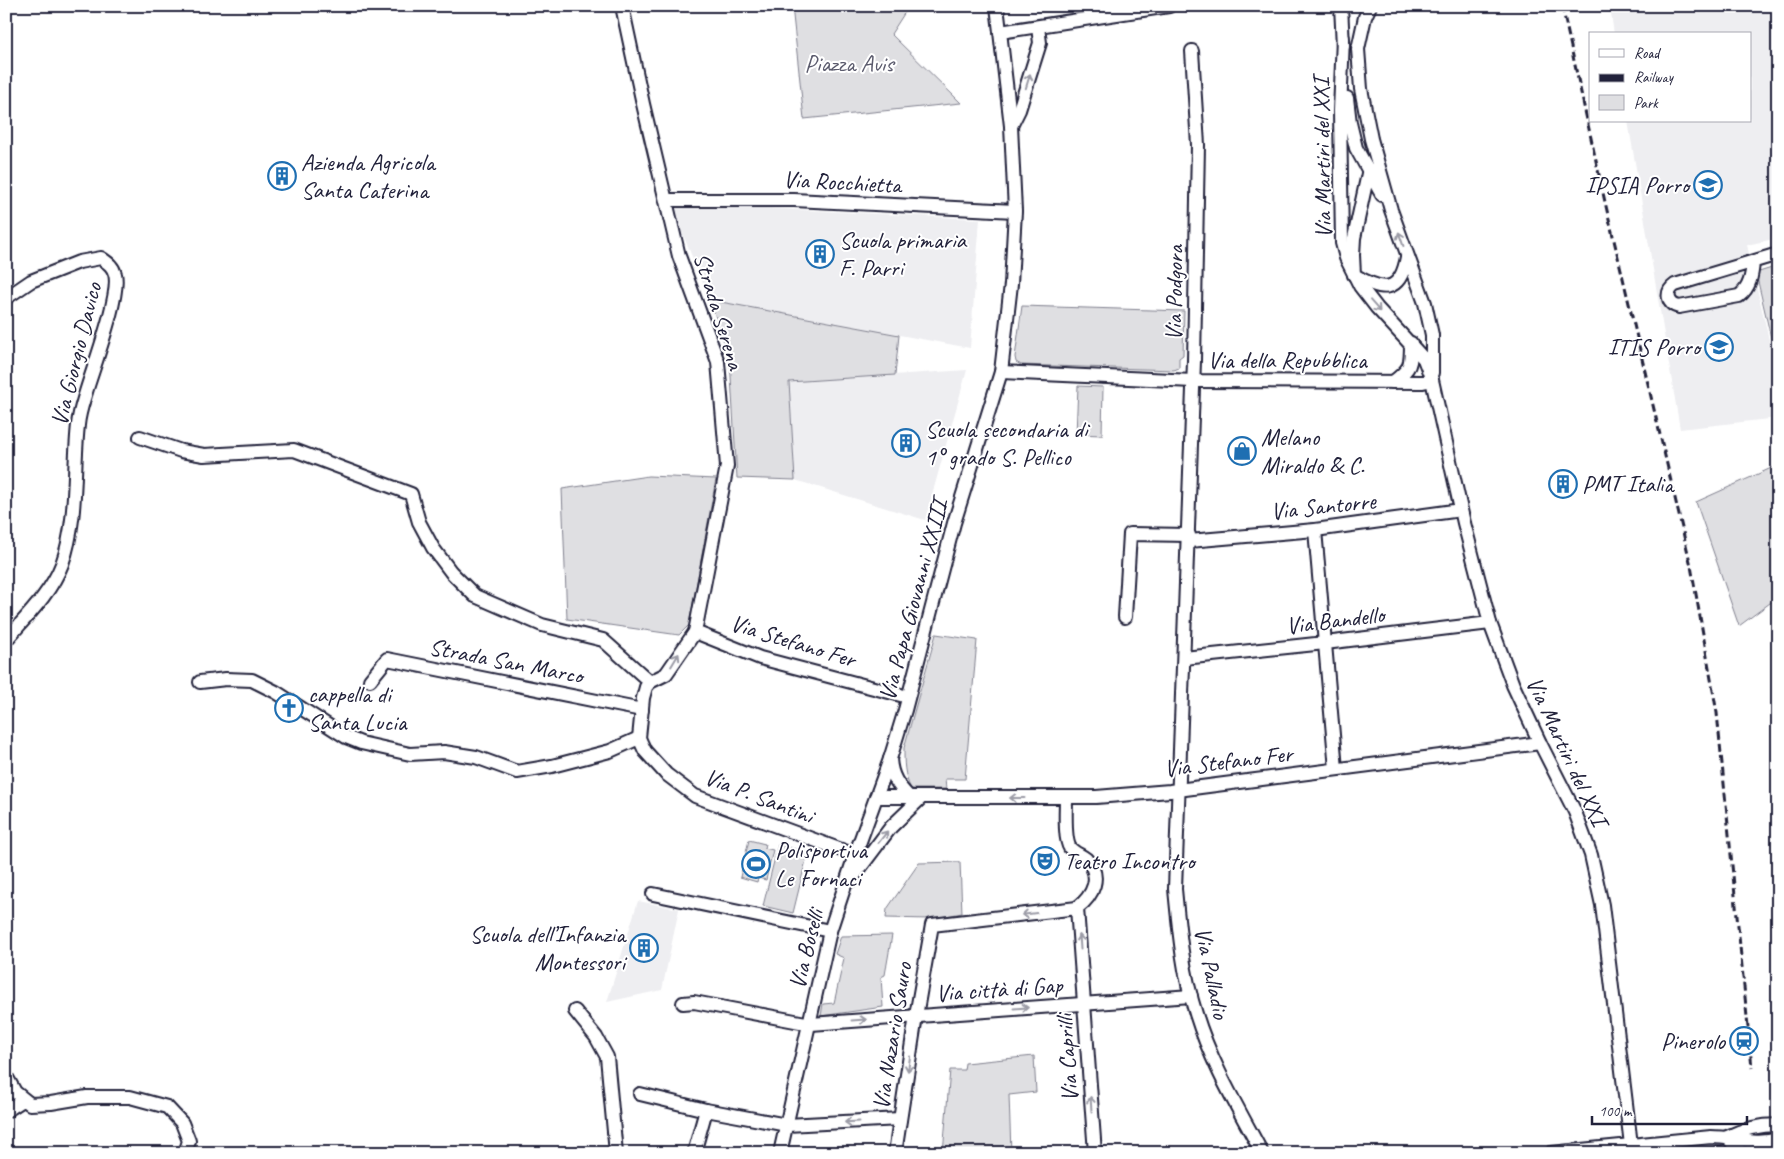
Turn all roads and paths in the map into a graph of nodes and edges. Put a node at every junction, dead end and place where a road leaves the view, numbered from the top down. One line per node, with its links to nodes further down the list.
1 (622, 6): 13 (street, Strada Serena)
2 (997, 6): 7 (street, Via Papa Giovanni XXIII)
3 (1169, 6): 6 (street)
4 (1341, 6): 8 (street, Via Martiri del XXI)
5 (1370, 6): 11 (street)
6 (1038, 27): 7 (street); 10 (street, one-way to 6)
7 (1000, 32): 10 (street, Via Papa Giovanni XXIII)
8 (1343, 38): 12 (street, Via Martiri del XXI); 19 (street, Via Martiri del XXI)
9 (1192, 51): 24 (street, Via Podgora)
10 (1011, 126): 15 (street, Via Papa Giovanni XXIII)
11 (1371, 139): 12 (street, Via Martiri del XXI); 14 (street, Via Martiri del XXI)
12 (1368, 172): 14 (street, Via Martiri del XXI); 19 (street, Via Martiri del XXI)
13 (666, 200): 15 (street, Via Rocchietta); 32 (street, Strada Serena)
14 (1391, 210): 17 (street, Via Martiri del XXI, one-way to 14)
15 (1015, 211): 22 (street, Via Papa Giovanni XXIII)
16 (1778, 254): 18 (street)
17 (1407, 257): 19 (street); 23 (street, Via Martiri del XXI)
18 (1753, 262): 18 (street)
19 (1354, 275): 21 (street, Via Martiri del XXI, one-way to 21)
20 (6, 298): 33 (street, Via Giorgio Davico)
21 (1411, 343): 23 (street, Via Martiri del XXI); 25 (street, Via della Repubblica)
22 (1001, 372): 24 (street, Via della Repubblica); 39 (street, Via Papa Giovanni XXIII)
23 (1432, 380): 25 (street, Via della Repubblica); 27 (street, Via Martiri del XXI)
24 (1194, 381): 25 (street, Via della Repubblica); 29 (street, Via Podgora)
25 (1393, 382)
26 (140, 437): 38 (street)
27 (1461, 510): 28 (street, Via Santorre); 31 (street, Via Martiri del XXI)
28 (1315, 530): 29 (street, Via Santorre); 34 (street)
29 (1189, 538): 30 (street); 35 (street, Via Podgora)
30 (1125, 617)
31 (1490, 623): 34 (street, Via Bandello); 42 (street, Via Martiri del XXI)
32 (695, 632): 38 (street, one-way to 32); 39 (street, Via Stefano Fer)
33 (6, 640)
34 (1325, 643): 35 (street, Via Bandello); 44 (street)
35 (1184, 658): 45 (street, Via Podgora)
36 (370, 680): 40 (street, Strada San Marco)
37 (200, 682): 41 (street)
38 (650, 682): 40 (street)
39 (908, 697): 43 (street, Via Papa Giovanni XXIII)
40 (642, 710): 41 (street)
41 (639, 738): 49 (street, Via P. Santini)
42 (1540, 743): 44 (street, Via Stefano Fer); 70 (street, Via Martiri del XXI)
43 (890, 760): 46 (street, Via Boselli); 47 (street)
44 (1336, 768): 45 (street, Via Stefano Fer)
45 (1180, 789): 48 (street, Via Stefano Fer); 54 (street, Via Palladio)
46 (876, 797): 47 (street, Via Stefano Fer); 49 (street, Via Boselli)
47 (915, 798): 48 (street, Via Stefano Fer, one-way to 47); 50 (street, one-way to 47)
48 (1066, 798): 52 (street)
49 (855, 855): 50 (street, Via Boselli)
50 (844, 890): 53 (street, Via Boselli)
51 (653, 894): 53 (street)
52 (1077, 908): 56 (street, Via Caprilli, one-way to 52); 58 (street, Via Nazario Sauro, one-way to 58)
53 (830, 931): 59 (street, Via Boselli)
54 (1191, 996): 56 (street, Via città di Gap); 77 (street, Via Palladio)
55 (683, 1003): 59 (street, Via città di Gap)
56 (1084, 1004): 58 (street, Via città di Gap, one-way to 56); 76 (street, Via Caprilli, one-way to 56)
57 (576, 1011): 72 (street)
58 (916, 1016): 59 (street, Via città di Gap, one-way to 58); 65 (street, Via Nazario Sauro, one-way to 65)
59 (810, 1024): 66 (street, Via Boselli)
60 (6, 1076): 62 (street)
61 (640, 1094): 63 (street)
62 (23, 1100): 64 (street); 71 (street)
63 (706, 1110): 66 (street); 73 (street)
64 (6, 1111)
65 (900, 1120): 66 (street, one-way to 66); 75 (street, Via Nazario Sauro)
66 (787, 1125): 74 (street, Via Boselli)
67 (1778, 1125): 68 (street)
68 (1727, 1137): 69 (street); 70 (street); 79 (street)
69 (1778, 1139)
70 (1632, 1149): 78 (street)
71 (185, 1153)
72 (616, 1153)
73 (694, 1153)
74 (780, 1153)
75 (895, 1153)
76 (1095, 1153)
77 (1262, 1153)
78 (1551, 1153)
79 (1741, 1153)

